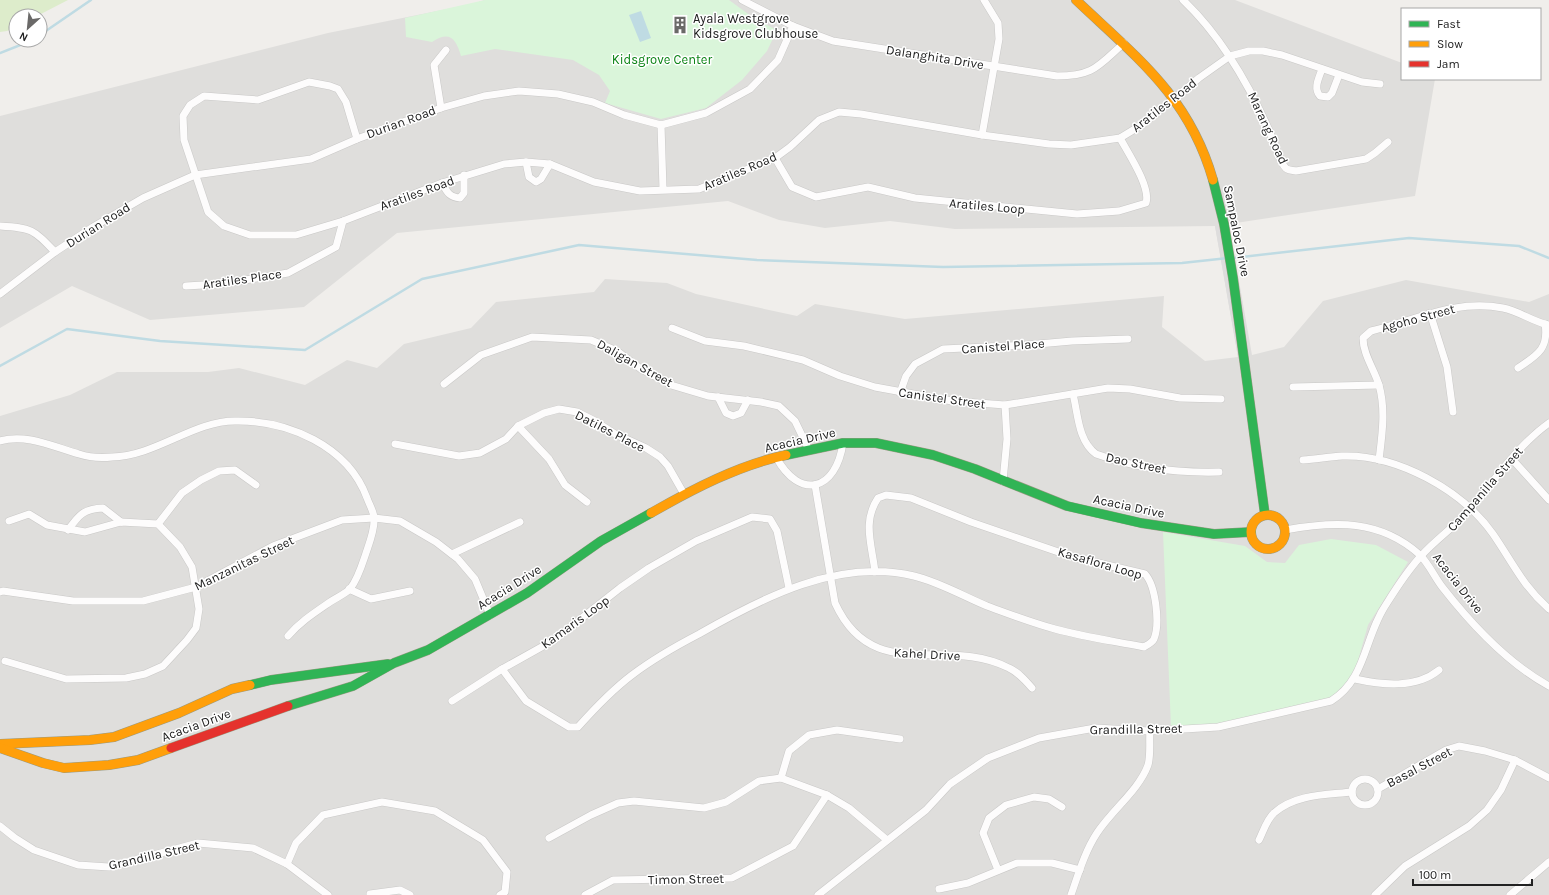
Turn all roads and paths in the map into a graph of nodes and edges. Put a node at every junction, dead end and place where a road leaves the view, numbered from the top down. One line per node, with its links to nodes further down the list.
1 (742, 0): 5 (street, Dalanghita Drive)
2 (984, 0): 9 (street)
3 (1076, 0): 6 (street, Sampaloc Drive)
4 (1183, 0): 8 (street, Marang Road)
5 (793, 26): 9 (street, Dalanghita Drive); 15 (street, Durian Road)
6 (1124, 43): 9 (street, Dalanghita Drive); 13 (street, Sampaloc Drive)
7 (446, 50): 14 (street)
8 (1230, 56): 10 (street, Aratiles Road); 13 (street, Aratiles Road); 19 (street, Marang Road)
9 (995, 67): 16 (street)
10 (1322, 69): 11 (street, Aratiles Road); 11 (street)
11 (1339, 75): 12 (street, Aratiles Road)
12 (1380, 84)
13 (1174, 98): 17 (street, Aratiles Road); 65 (street, Sampaloc Drive)
14 (441, 108): 15 (street, Durian Road); 18 (street, Durian Road)
15 (661, 124): 26 (street)
16 (982, 135): 17 (street, Aratiles Road); 20 (street, Aratiles Road)
17 (1120, 138): 20 (street, Aratiles Loop)
18 (357, 139): 23 (street, Durian Road); 23 (street, Aratiles Road)
19 (1388, 142)
20 (775, 158): 26 (street, Aratiles Road)
21 (526, 162): 22 (street, Aratiles Road); 22 (street); 24 (street, Aratiles Road)
22 (550, 164): 26 (street, Aratiles Road)
23 (195, 175): 27 (street, Aratiles Road); 29 (street, Durian Road)
24 (464, 175): 25 (street, Aratiles Road); 25 (street)
25 (442, 183): 27 (street, Aratiles Road)
26 (663, 189)
27 (343, 221): 30 (street, Aratiles Place)
28 (0, 226): 29 (street)
29 (55, 252): 31 (street, Durian Road)
30 (186, 286)
31 (0, 294)
32 (1430, 313): 33 (street, Agoho Street); 38 (street, Agoho Street); 46 (street)
33 (1547, 325): 36 (street)
34 (672, 328): 40 (street, Canistel Street)
35 (1128, 339): 40 (street, Canistel Place)
36 (1518, 368)
37 (444, 384): 42 (street, Daligan Street)
38 (1379, 385): 39 (street); 56 (street, Agoho Street)
39 (1293, 387)
40 (900, 393): 45 (street, Canistel Street)
41 (1073, 394): 43 (street, Canistel Street); 45 (street, Canistel Street); 57 (street, Dao Street)
42 (718, 397): 44 (street, Daligan Street); 44 (street)
43 (1221, 399)
44 (748, 400): 52 (street, Daligan Street)
45 (1005, 405): 58 (street)
46 (1453, 412)
47 (1549, 423): 54 (street, Campanilla Street)
48 (518, 426): 51 (street, Datiles Place); 61 (street, Datiles Place); 63 (street)
49 (0, 441): 66 (street)
50 (843, 443): 52 (street, Acacia Drive); 58 (street, Acacia Drive); 60 (street)
51 (395, 444)
52 (809, 450): 53 (street, Acacia Drive)
53 (776, 457): 60 (street); 61 (street, Acacia Drive)
54 (1512, 459): 62 (street); 64 (street, Campanilla Street)
55 (1303, 460): 56 (street)
56 (1379, 460): 64 (street)
57 (1219, 472)
58 (1003, 481): 73 (street, Acacia Drive)
59 (256, 485): 70 (street)
60 (815, 485): 77 (street, Kahel Drive)
61 (684, 494): 84 (street, Acacia Drive)
62 (1549, 500)
63 (587, 502)
64 (1470, 509): 75 (street, Campanilla Street); 83 (street)
65 (1265, 515): 72 (street); 73 (street)
66 (374, 518): 74 (street, Manzanitas Street); 78 (street, Manzanitas Street); 80 (street)
67 (9, 521): 71 (street)
68 (121, 522): 70 (street); 71 (street); 71 (street)
69 (520, 522): 74 (street)
70 (158, 524): 78 (street)
71 (68, 530)
72 (1285, 530): 73 (street); 75 (street, Acacia Drive)
73 (1252, 532)
74 (452, 554): 84 (street, Manzanitas Street)
75 (1421, 556): 90 (street, Grandilla Street); 91 (street, Acacia Drive)
76 (875, 572): 76 (street, Kasaflora Loop); 77 (street, Kasaflora Loop)
77 (829, 578): 79 (street); 92 (street, Kahel Drive)
78 (196, 587): 81 (street, Manzanitas Street); 86 (street)
79 (789, 588): 88 (street); 88 (street, Kamaris Loop)
80 (349, 589): 82 (street); 85 (street)
81 (1, 590)
82 (410, 591)
83 (1549, 609)
84 (490, 615): 87 (street, Acacia Drive)
85 (288, 636)
86 (5, 661)
87 (394, 663): 96 (street, Acacia Drive); 97 (street, Acacia Drive)
88 (502, 669): 93 (street)
89 (1440, 670): 90 (street)
90 (1355, 679): 94 (street, Grandilla Street)
91 (1549, 686)
92 (1032, 688)
93 (452, 701)
94 (1150, 731): 107 (street, Grandilla Street); 112 (street)
95 (900, 739): 99 (street)
96 (0, 744)
97 (0, 748)
98 (1515, 760): 100 (street, Basal Street); 101 (street, Basal Street); 121 (street)
99 (781, 778): 103 (street); 106 (street)
100 (1549, 778)
101 (1378, 789): 102 (street, Basal Street); 102 (street, Basal Street)
102 (1352, 792): 108 (street)
103 (827, 795): 107 (street); 118 (street, Timon Street)
104 (1062, 806): 111 (street)
105 (0, 828): 110 (street, Grandilla Street)
106 (549, 838)
107 (887, 840): 119 (street, Grandilla Street)
108 (1259, 840)
109 (1549, 862): 122 (street)
110 (287, 864): 115 (street, Grandilla Street); 117 (street)
111 (998, 870): 112 (street); 113 (street)
112 (1080, 870): 120 (street)
113 (939, 889)
114 (370, 894): 116 (street)
115 (328, 895)
116 (410, 895)
117 (500, 895)
118 (585, 895)
119 (818, 895)
120 (1071, 895)
121 (1375, 895)
122 (1510, 895)

